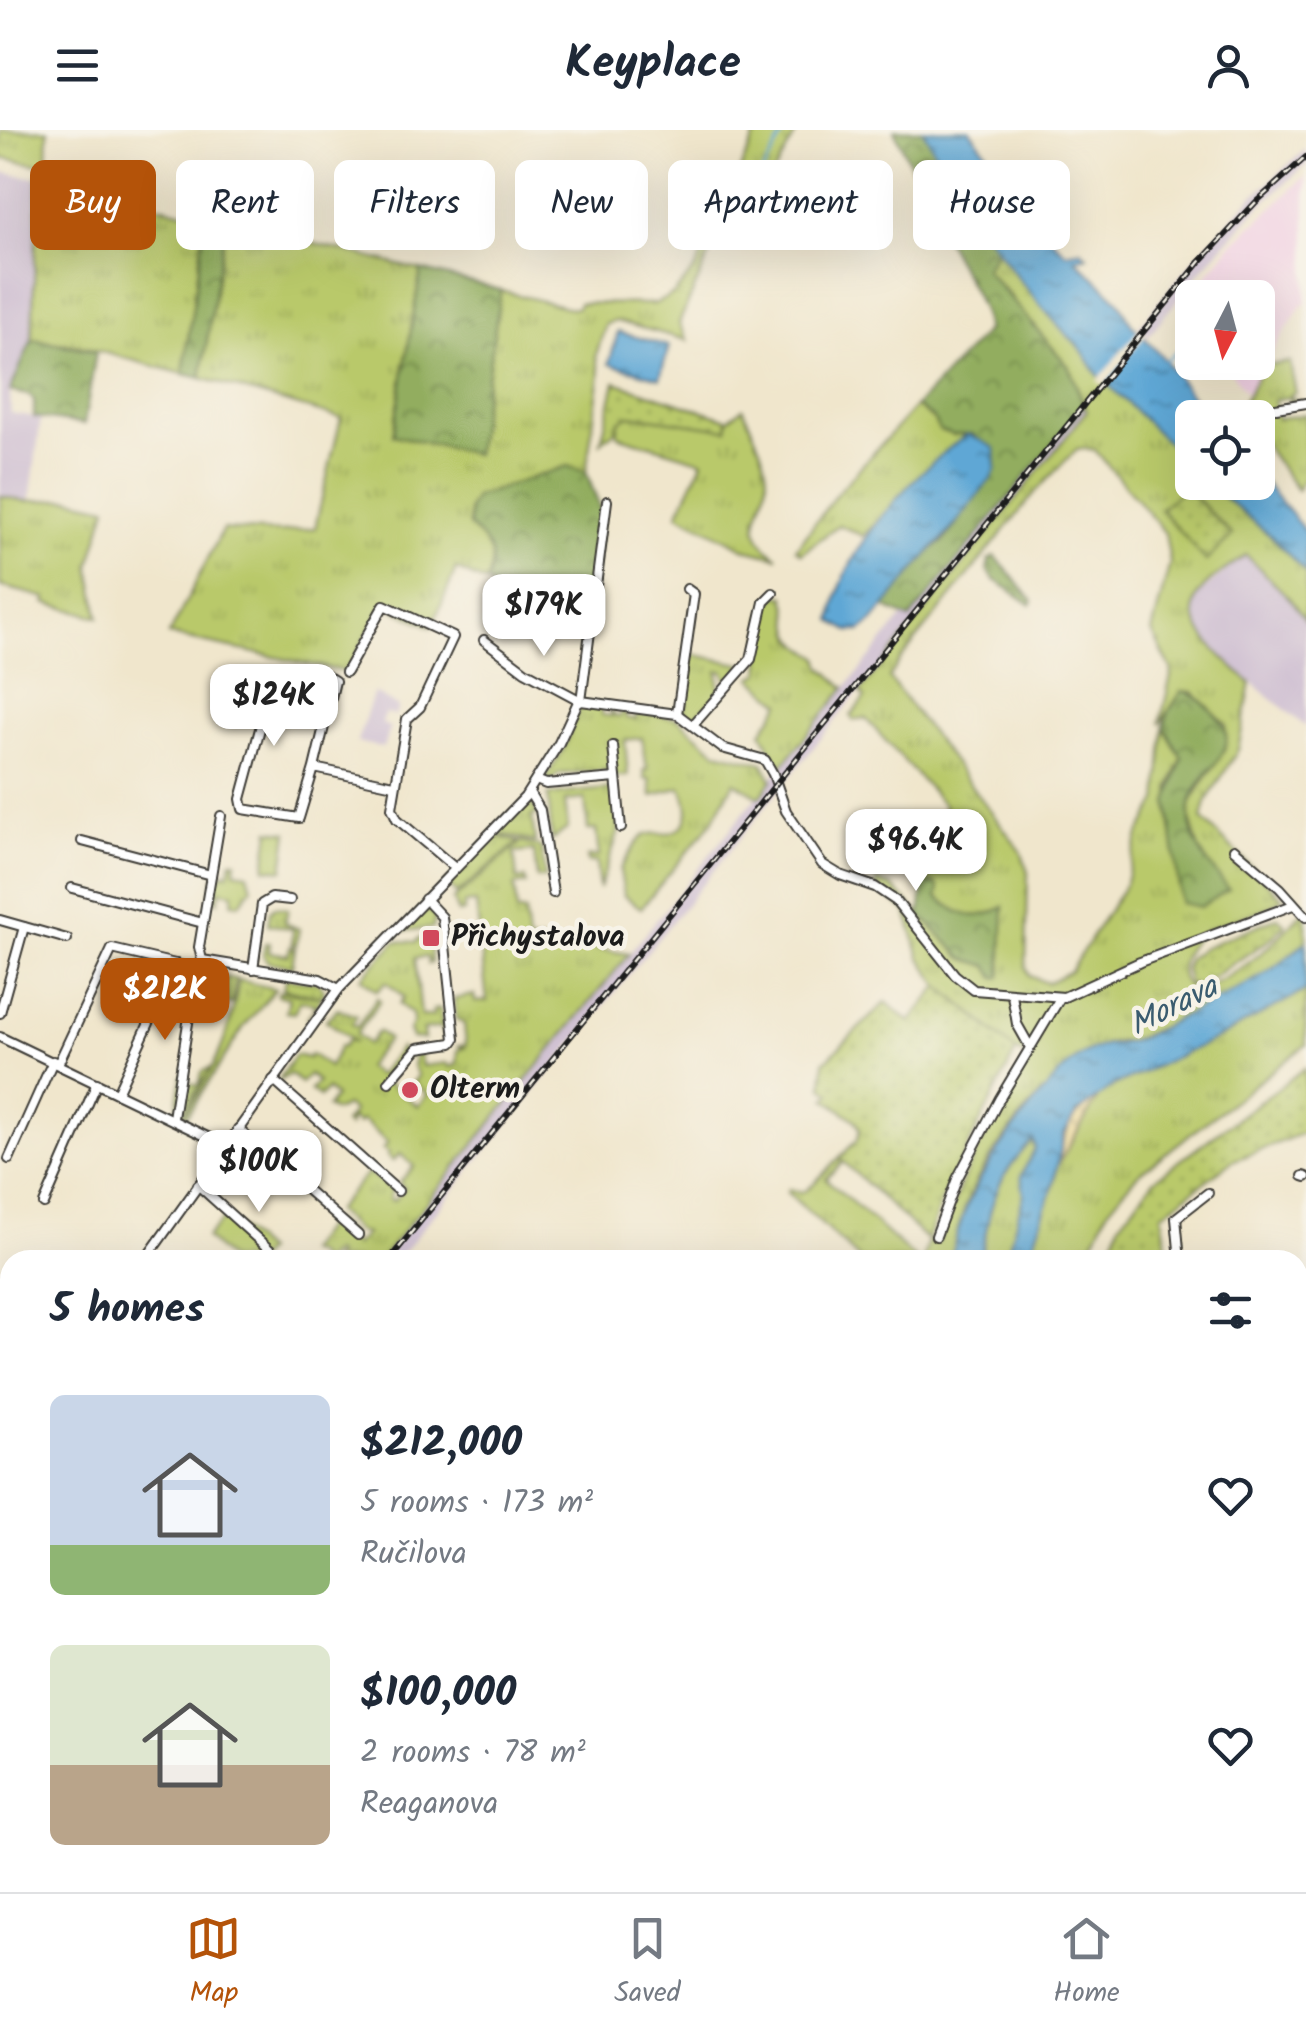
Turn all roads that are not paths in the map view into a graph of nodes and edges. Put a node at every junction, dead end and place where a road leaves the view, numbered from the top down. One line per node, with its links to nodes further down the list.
1 (1306, 403): 2 (street)
2 (1276, 408)
3 (607, 501): 8 (street)
4 (687, 589): 9 (street)
5 (773, 593): 10 (street)
6 (484, 640): 8 (street)
7 (346, 672): 15 (street)
8 (582, 701): 9 (street); 14 (street)
9 (677, 714): 10 (street)
10 (693, 725): 37 (street)
11 (613, 746): 13 (street)
12 (314, 768): 12 (street); 15 (street)
13 (616, 778): 14 (street); 18 (street)
14 (536, 780): 16 (street)
15 (394, 785): 21 (street)
16 (528, 792): 21 (street); 24 (street)
17 (221, 816): 22 (street)
18 (621, 828)
19 (82, 841): 22 (street)
20 (1234, 849): 27 (street)
21 (455, 868): 25 (street)
22 (211, 875): 30 (street)
23 (72, 888): 30 (street)
24 (553, 893)
25 (425, 899): 36 (street); 44 (street)
26 (290, 900): 35 (street)
27 (1293, 904): 28 (street); 38 (street)
28 (1305, 916)
29 (0, 920): 31 (street)
30 (203, 922): 33 (street)
31 (24, 927): 32 (street); 39 (street)
32 (67, 939)
33 (200, 963): 34 (street); 35 (street); 47 (street)
34 (176, 964): 42 (street); 46 (street)
35 (253, 969): 36 (street)
36 (339, 989): 43 (street)
37 (1012, 995): 38 (street); 41 (street)
38 (1060, 998): 41 (street)
39 (0, 1014)
40 (0, 1037): 42 (street)
41 (1030, 1047): 56 (street)
42 (55, 1062): 45 (street); 50 (street)
43 (272, 1080): 48 (street); 52 (street)
44 (389, 1082)
45 (97, 1083): 46 (street); 54 (street)
46 (117, 1093): 47 (street)
47 (173, 1118): 49 (street)
48 (238, 1129): 49 (street); 55 (street)
49 (226, 1146): 51 (street)
50 (9, 1159)
51 (198, 1185): 57 (street); 58 (street)
52 (398, 1191)
53 (1208, 1192): 59 (street)
54 (44, 1204)
55 (358, 1236)
56 (936, 1236)
57 (152, 1250)
58 (270, 1250)
59 (1179, 1250)
60 (1141, 1892): 61 (street)
61 (1150, 1892)

